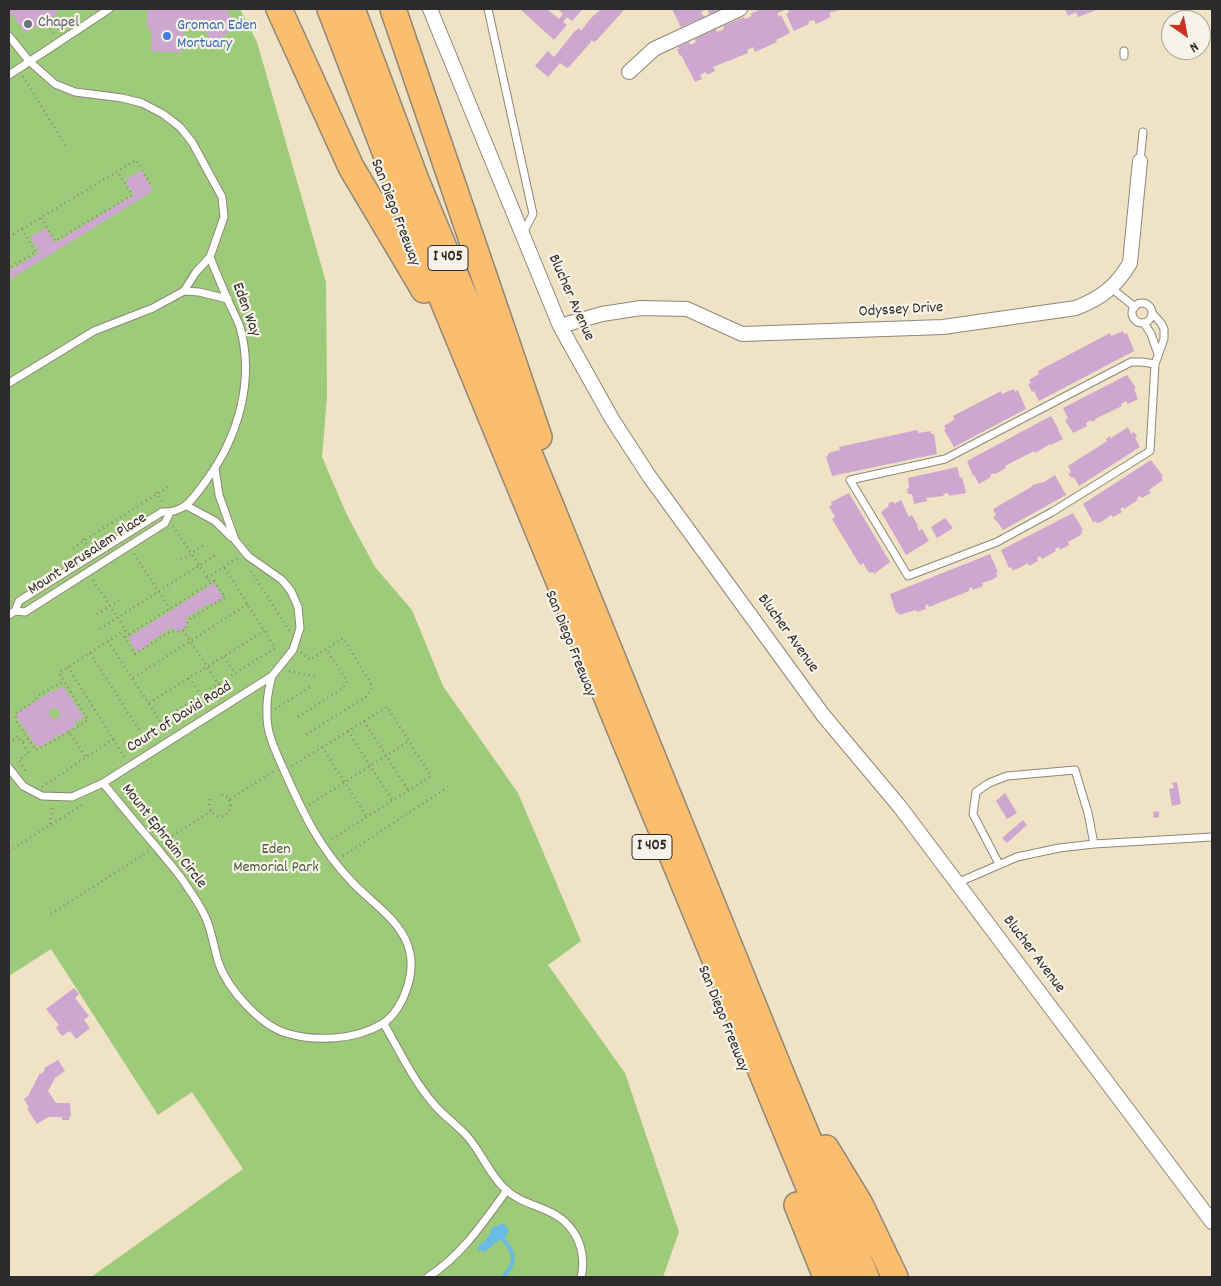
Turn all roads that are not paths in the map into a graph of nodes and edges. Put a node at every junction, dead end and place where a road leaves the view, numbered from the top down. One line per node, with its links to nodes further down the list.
1 (110, 9): 11 (lane)
2 (279, 9): 19 (highway)
3 (316, 9): 19 (highway, San Diego Freeway / I 405)
4 (330, 9): 49 (highway)
5 (352, 9): 31 (highway, San Diego Freeway / I 405)
6 (393, 9): 31 (highway)
7 (430, 9): 16 (street, Blucher Avenue)
8 (488, 9): 16 (lane)
9 (740, 9): 12 (street)
10 (9, 36): 11 (lane)
11 (29, 60): 13 (lane); 17 (lane)
12 (629, 72)
13 (9, 75)
14 (1143, 132): 15 (lane)
15 (1140, 161): 18 (street, Odyssey Drive)
16 (523, 234): 25 (street, Blucher Avenue)
17 (210, 258): 20 (lane); 21 (lane, Eden Way)
18 (1112, 288): 22 (lane); 25 (street, Odyssey Drive)
19 (424, 290): 48 (highway, San Diego Freeway / I 405)
20 (184, 291): 21 (lane); 28 (lane)
21 (228, 299): 29 (lane, Eden Way)
22 (1134, 307): 23 (lane); 24 (lane)
23 (1152, 314): 24 (lane); 26 (lane)
24 (1144, 323): 26 (lane)
25 (560, 326): 41 (street, Blucher Avenue)
26 (1158, 354): 27 (lane)
27 (1155, 364): 27 (lane)
28 (9, 383)
29 (215, 468): 30 (lane); 33 (lane)
30 (187, 506): 32 (lane, Mount Jerusalem Place); 33 (lane)
31 (551, 506): 43 (highway, San Diego Freeway / I 405)
32 (169, 514): 34 (lane, Mount Jerusalem Place); 34 (lane, Mount Jerusalem Place)
33 (235, 540): 35 (lane)
34 (11, 613)
35 (272, 676): 37 (lane, Court of David Road); 42 (lane, Mount Ephraim Circle)
36 (9, 768): 37 (lane, Court of David Road)
37 (105, 786): 42 (lane, Mount Ephraim Circle)
38 (1212, 837): 39 (lane)
39 (1094, 844): 40 (lane); 40 (lane)
40 (999, 864): 41 (lane)
41 (957, 883): 45 (street, Blucher Avenue)
42 (384, 1024): 44 (lane)
43 (783, 1078): 50 (highway); 51 (highway)
44 (507, 1190): 46 (lane); 47 (lane)
45 (1212, 1222)
46 (428, 1277)
47 (581, 1277)
48 (826, 1277)
49 (846, 1277)
50 (866, 1277)
51 (895, 1277)

